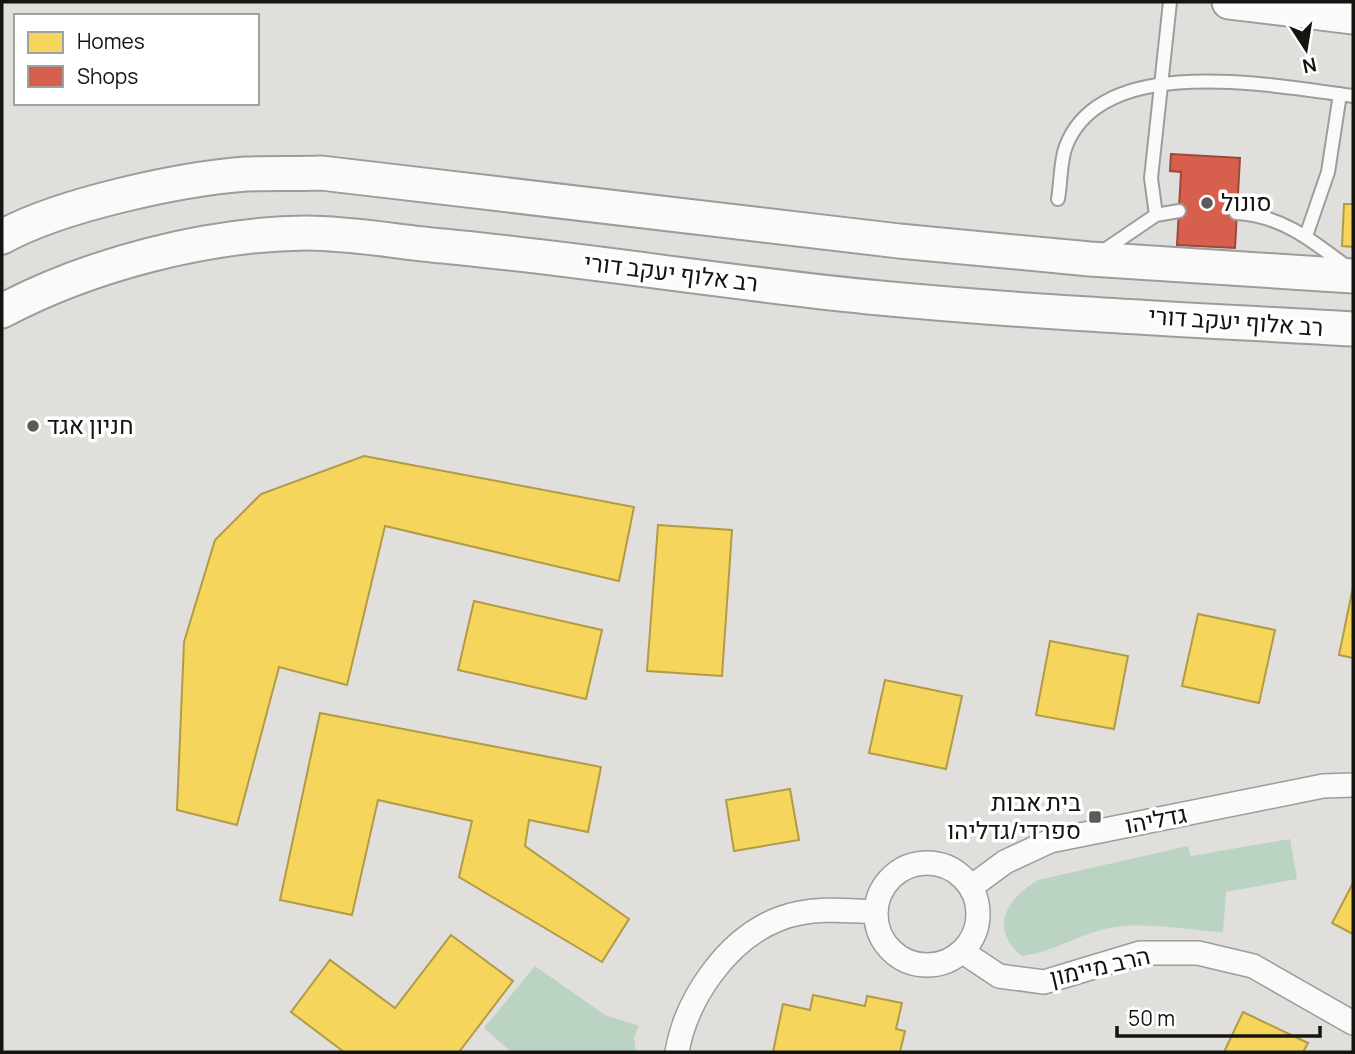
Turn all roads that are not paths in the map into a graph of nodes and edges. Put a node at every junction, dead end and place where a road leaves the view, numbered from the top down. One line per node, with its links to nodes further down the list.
1 (1170, 2): 4 (lane)
2 (1229, 2): 3 (main road)
3 (1353, 18)
4 (1161, 83): 5 (lane); 6 (lane); 9 (lane)
5 (1347, 95): 11 (lane)
6 (1058, 200)
7 (1179, 211): 9 (lane)
8 (1236, 213): 11 (lane)
9 (1156, 215): 12 (lane)
10 (2, 236): 12 (main road)
11 (1306, 236): 13 (lane)
12 (1090, 259): 13 (main road)
13 (1353, 274)
14 (2, 311): 15 (main road, רב אלוף יעקב דורי)
15 (1353, 329)
16 (1353, 785): 17 (street, גדליהו)
17 (971, 887): 18 (street); 19 (street)
18 (876, 912): 19 (street); 21 (street)
19 (963, 952): 20 (street, הרב מיימון)
20 (1353, 1023)
21 (677, 1052)

